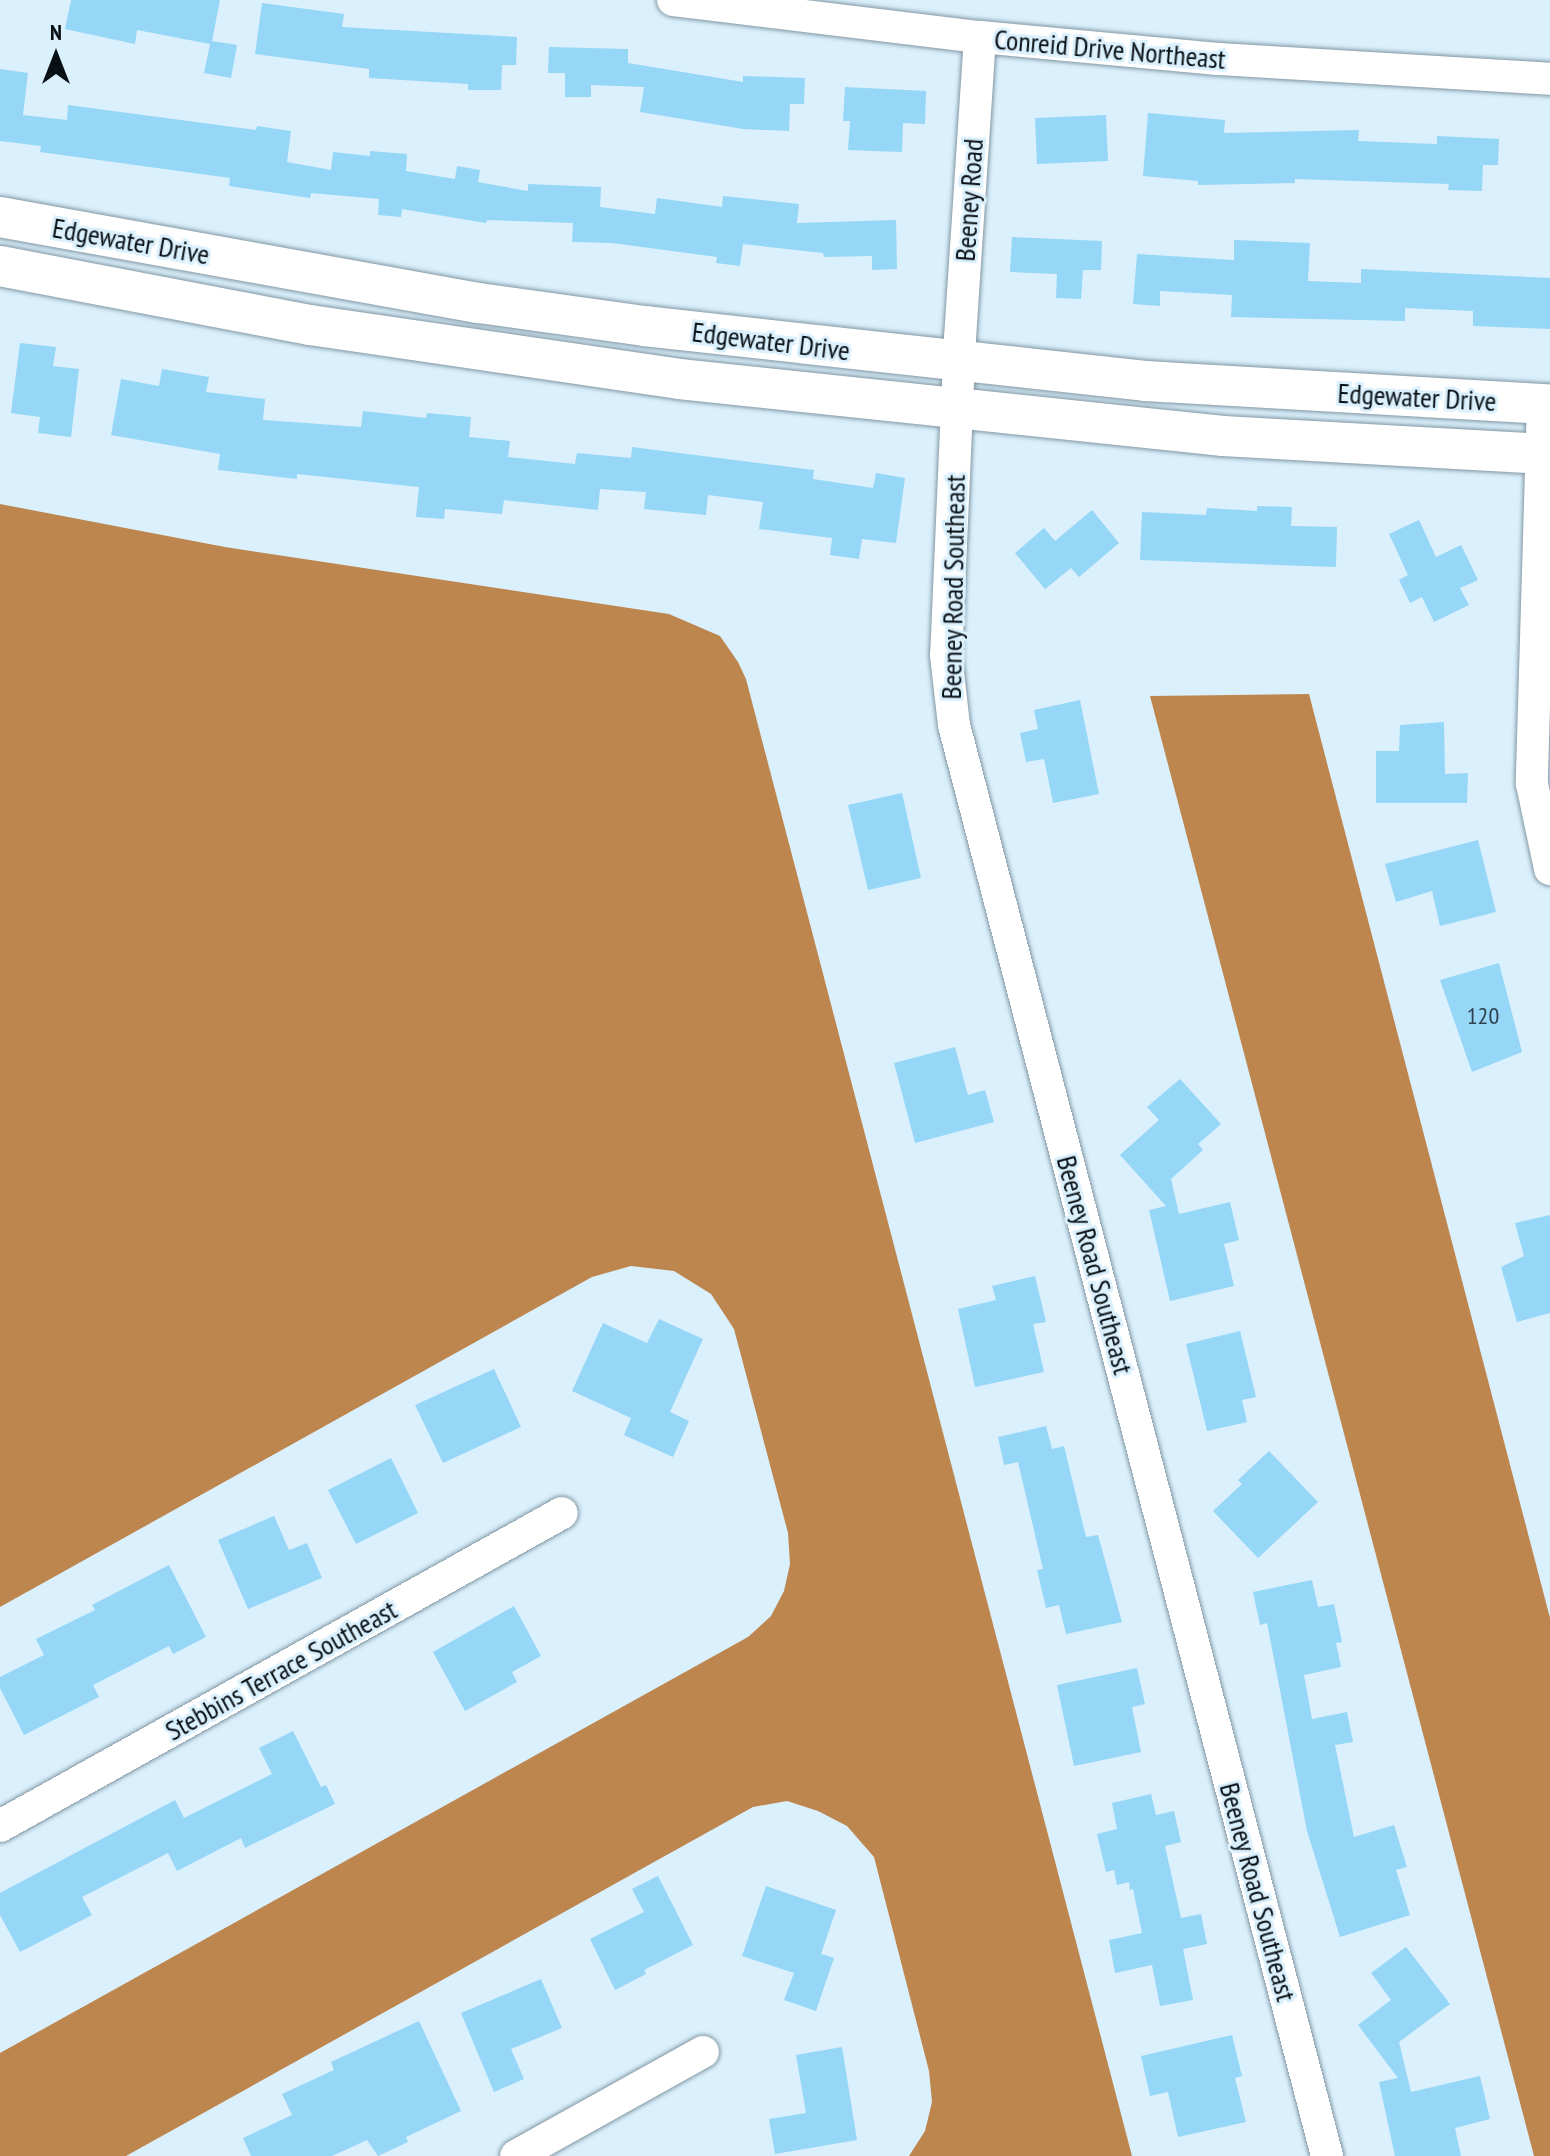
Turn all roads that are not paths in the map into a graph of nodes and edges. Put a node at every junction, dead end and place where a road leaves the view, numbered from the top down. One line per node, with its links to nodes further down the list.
1 (673, 0): 2 (street, Conreid Drive Northeast)
2 (980, 37): 3 (street, Conreid Drive Northeast); 8 (street, Beeney Road)
3 (1550, 79)
4 (0, 217): 5 (street, Edgewater Drive)
5 (170, 249): 7 (street); 8 (street, Edgewater Drive)
6 (0, 266): 7 (street, Edgewater Drive)
7 (158, 297): 10 (street, Edgewater Drive)
8 (959, 362): 9 (street, Edgewater Drive); 10 (street, Beeney Road Southeast)
9 (1546, 404): 11 (street)
10 (957, 410): 11 (street, Edgewater Drive); 17 (street, Beeney Road Southeast)
11 (1546, 454): 12 (street)
12 (1550, 869)
13 (562, 1513): 14 (street, Stebbins Terrace Southeast)
14 (0, 1826)
15 (703, 2052): 16 (street)
16 (516, 2156)
17 (1327, 2156)

